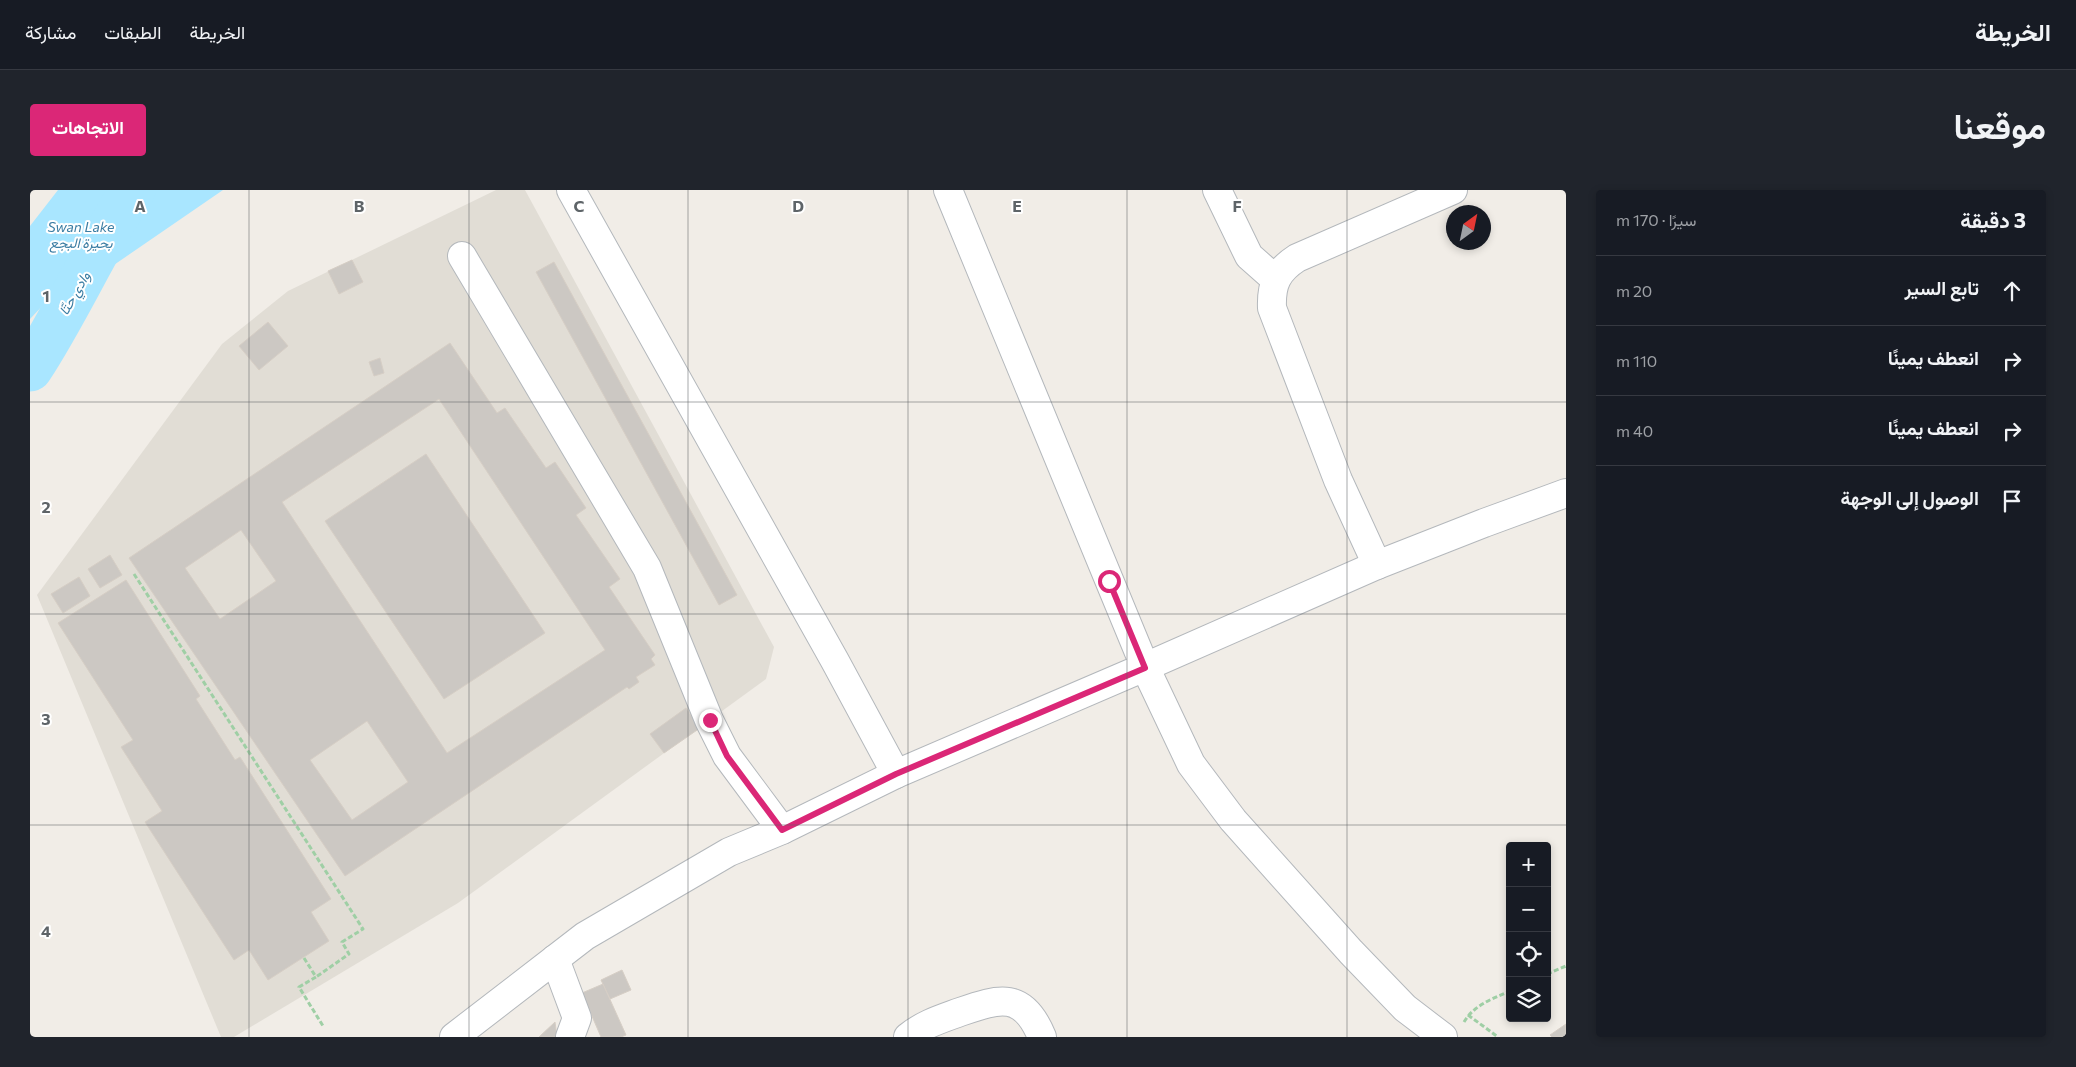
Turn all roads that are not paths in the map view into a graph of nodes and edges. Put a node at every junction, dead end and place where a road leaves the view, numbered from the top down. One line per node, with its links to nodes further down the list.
1 (571, 190): 10 (street)
2 (948, 190): 9 (street)
3 (1217, 190): 6 (street)
4 (1453, 190): 6 (street)
5 (462, 256): 11 (street)
6 (1275, 278): 8 (street)
7 (1566, 494): 8 (street)
8 (1376, 564): 9 (street)
9 (1145, 668): 10 (street); 13 (street)
10 (896, 774): 11 (street)
11 (782, 830): 12 (street)
12 (555, 959): 14 (street); 15 (street)
13 (1451, 1033)
14 (454, 1037)
15 (570, 1037)
16 (908, 1037): 17 (street)
17 (1042, 1037)

